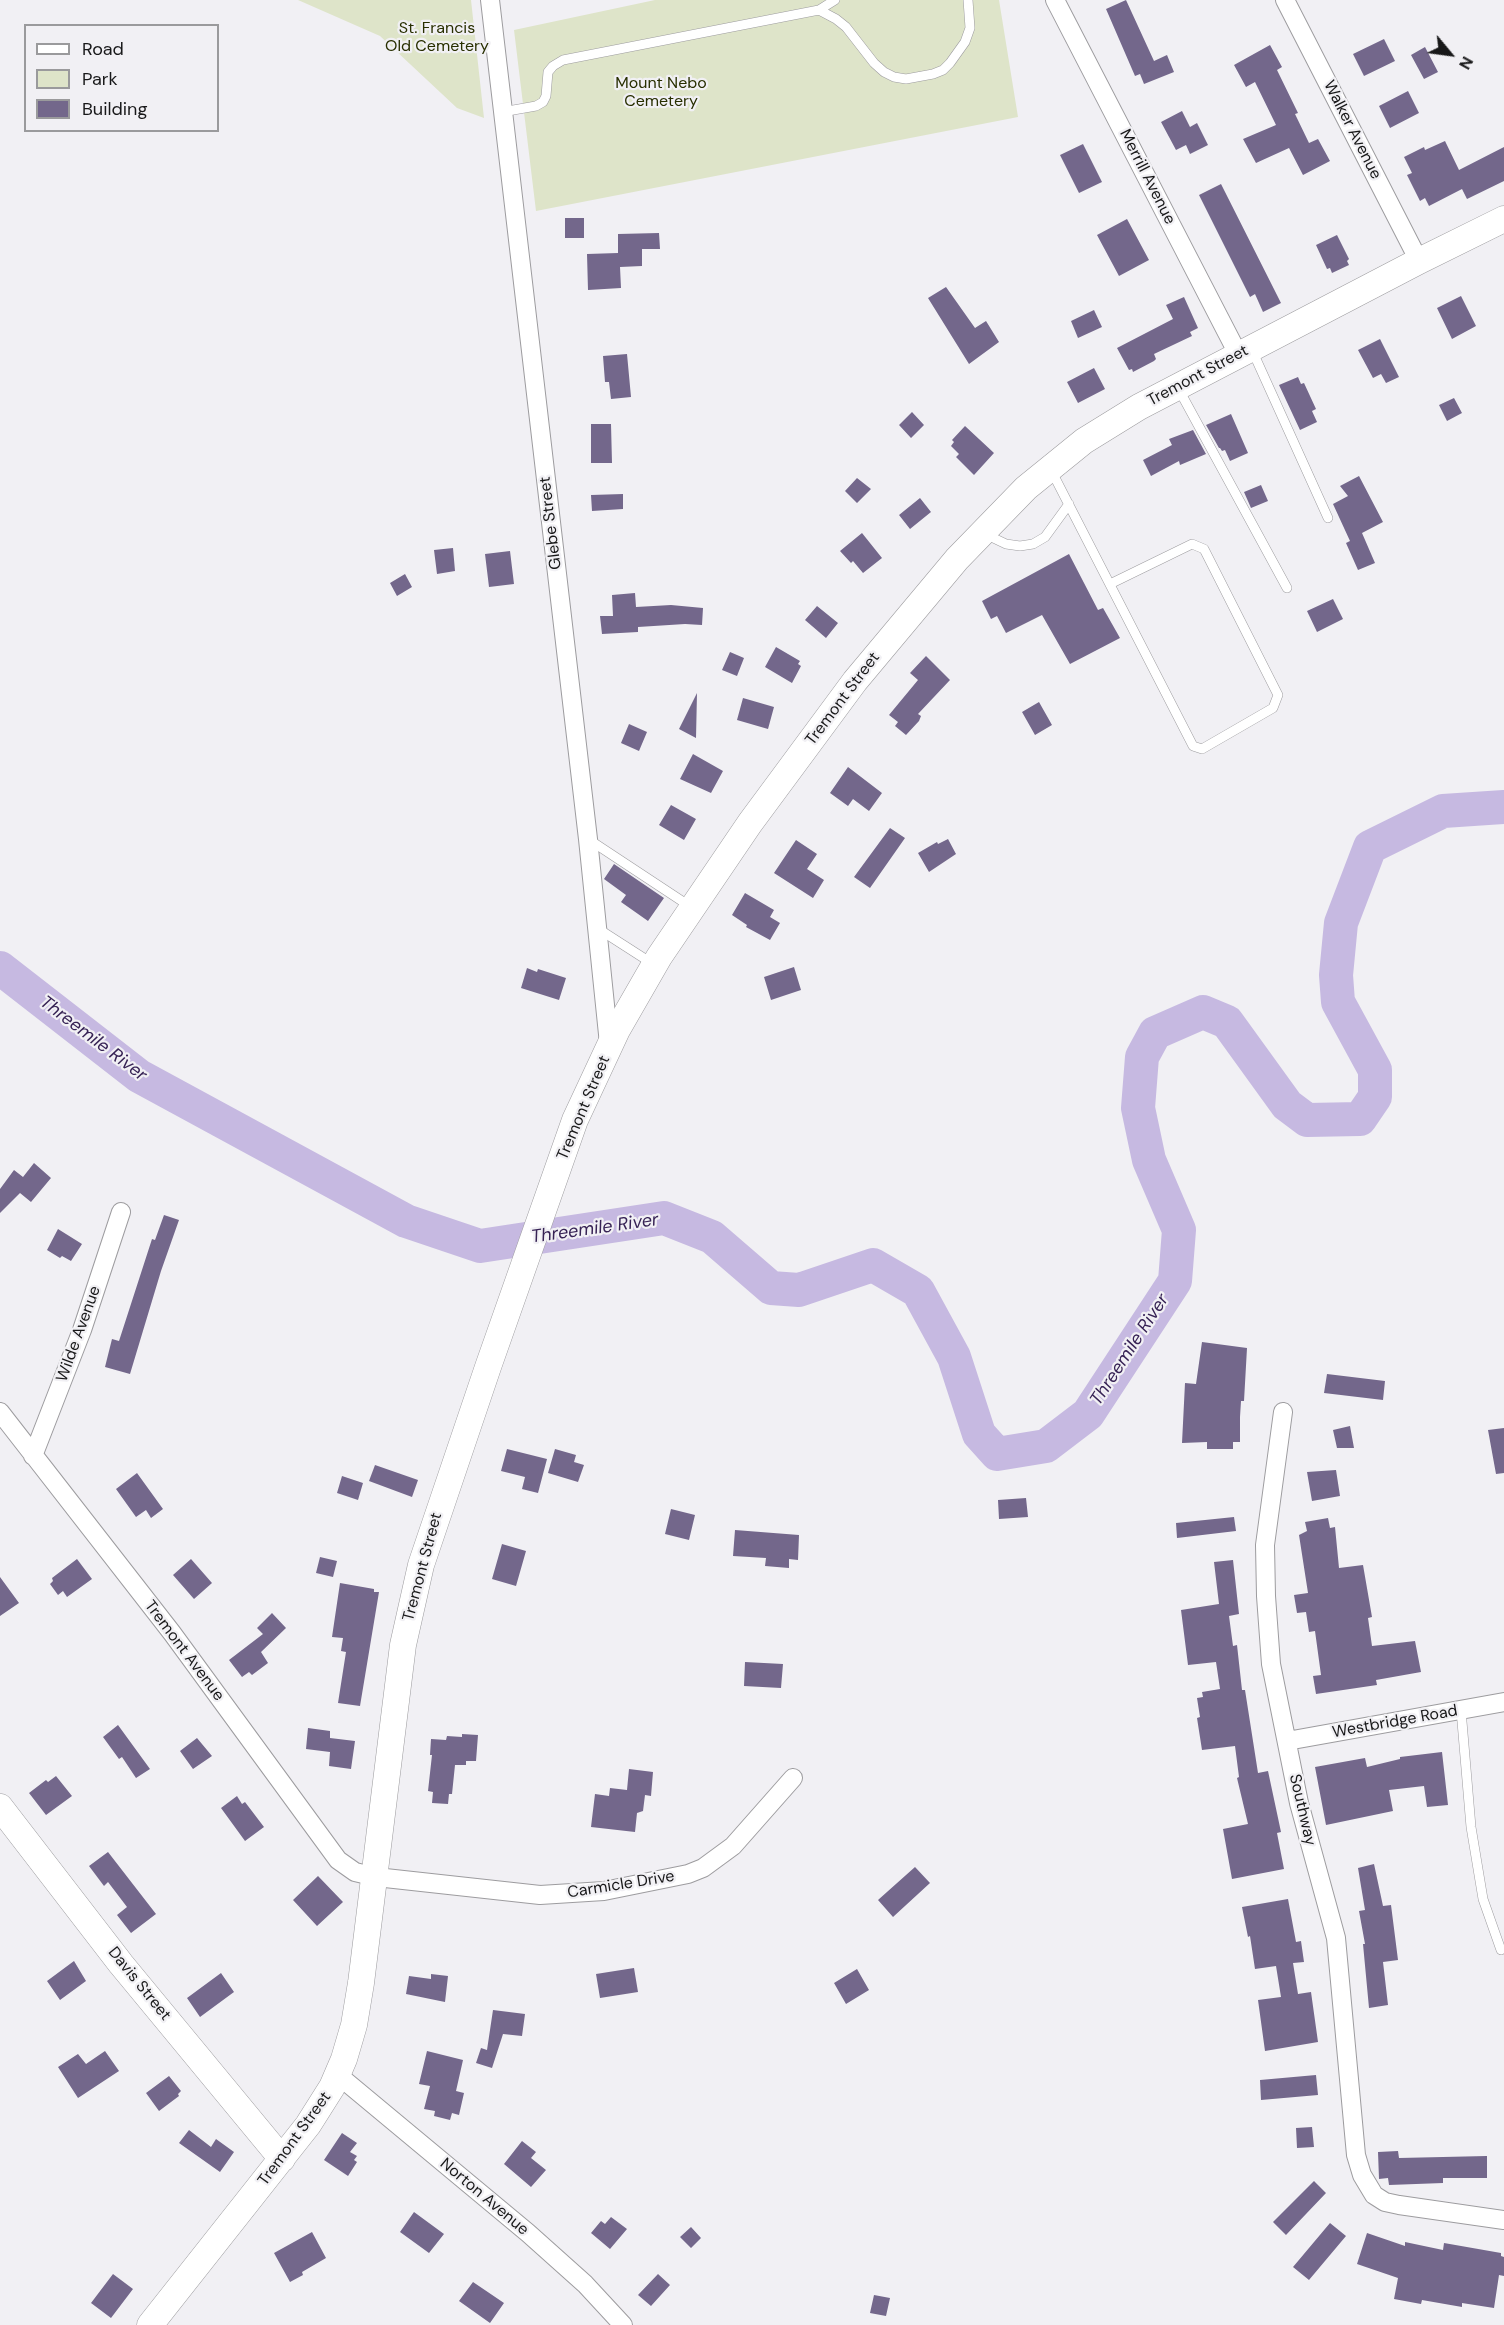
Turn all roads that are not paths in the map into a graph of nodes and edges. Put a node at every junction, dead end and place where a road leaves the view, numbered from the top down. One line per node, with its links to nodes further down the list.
1 (490, 0): 7 (street, Glebe Street)
2 (836, 0): 6 (lane)
3 (968, 0): 6 (lane)
4 (1055, 0): 10 (street, Merrill Avenue)
5 (1285, 0): 9 (street, Walker Avenue)
6 (819, 10): 7 (lane)
7 (502, 112): 18 (street, Glebe Street)
8 (1504, 219): 9 (main road, Tremont Street)
9 (1419, 261): 10 (main road, Tremont Street)
10 (1245, 351): 11 (main road, Tremont Street); 14 (lane)
11 (1177, 386): 12 (main road, Tremont Street); 17 (lane)
12 (1050, 467): 13 (lane); 15 (main road, Tremont Street)
13 (1069, 504): 15 (lane); 16 (lane)
14 (1328, 518)
15 (981, 532): 19 (main road, Tremont Street)
16 (1110, 584): 16 (lane)
17 (1287, 588)
18 (588, 839): 19 (lane); 20 (street, Glebe Street)
19 (693, 907): 21 (main road, Tremont Street)
20 (597, 928): 21 (lane); 22 (street, Glebe Street)
21 (654, 965): 22 (main road, Tremont Street)
22 (609, 1047): 32 (main road, Tremont Street)
23 (121, 1212): 26 (street, Wilde Avenue)
24 (0, 1412): 26 (street, Tremont Avenue)
25 (1283, 1412): 29 (street, Southway)
26 (33, 1456): 32 (street, Tremont Avenue)
27 (1504, 1702): 28 (street, Westbridge Road)
28 (1461, 1710): 29 (street, Westbridge Road); 33 (lane)
29 (1287, 1741): 36 (street, Southway)
30 (794, 1778): 32 (street, Carmicle Drive)
31 (0, 1807): 35 (main road, Davis Street)
32 (376, 1877): 34 (main road, Tremont Street)
33 (1501, 1950)
34 (338, 2075): 35 (main road, Tremont Street); 38 (street, Norton Avenue)
35 (282, 2159): 37 (main road, Tremont Street)
36 (1504, 2220)
37 (150, 2325)
38 (623, 2325)

